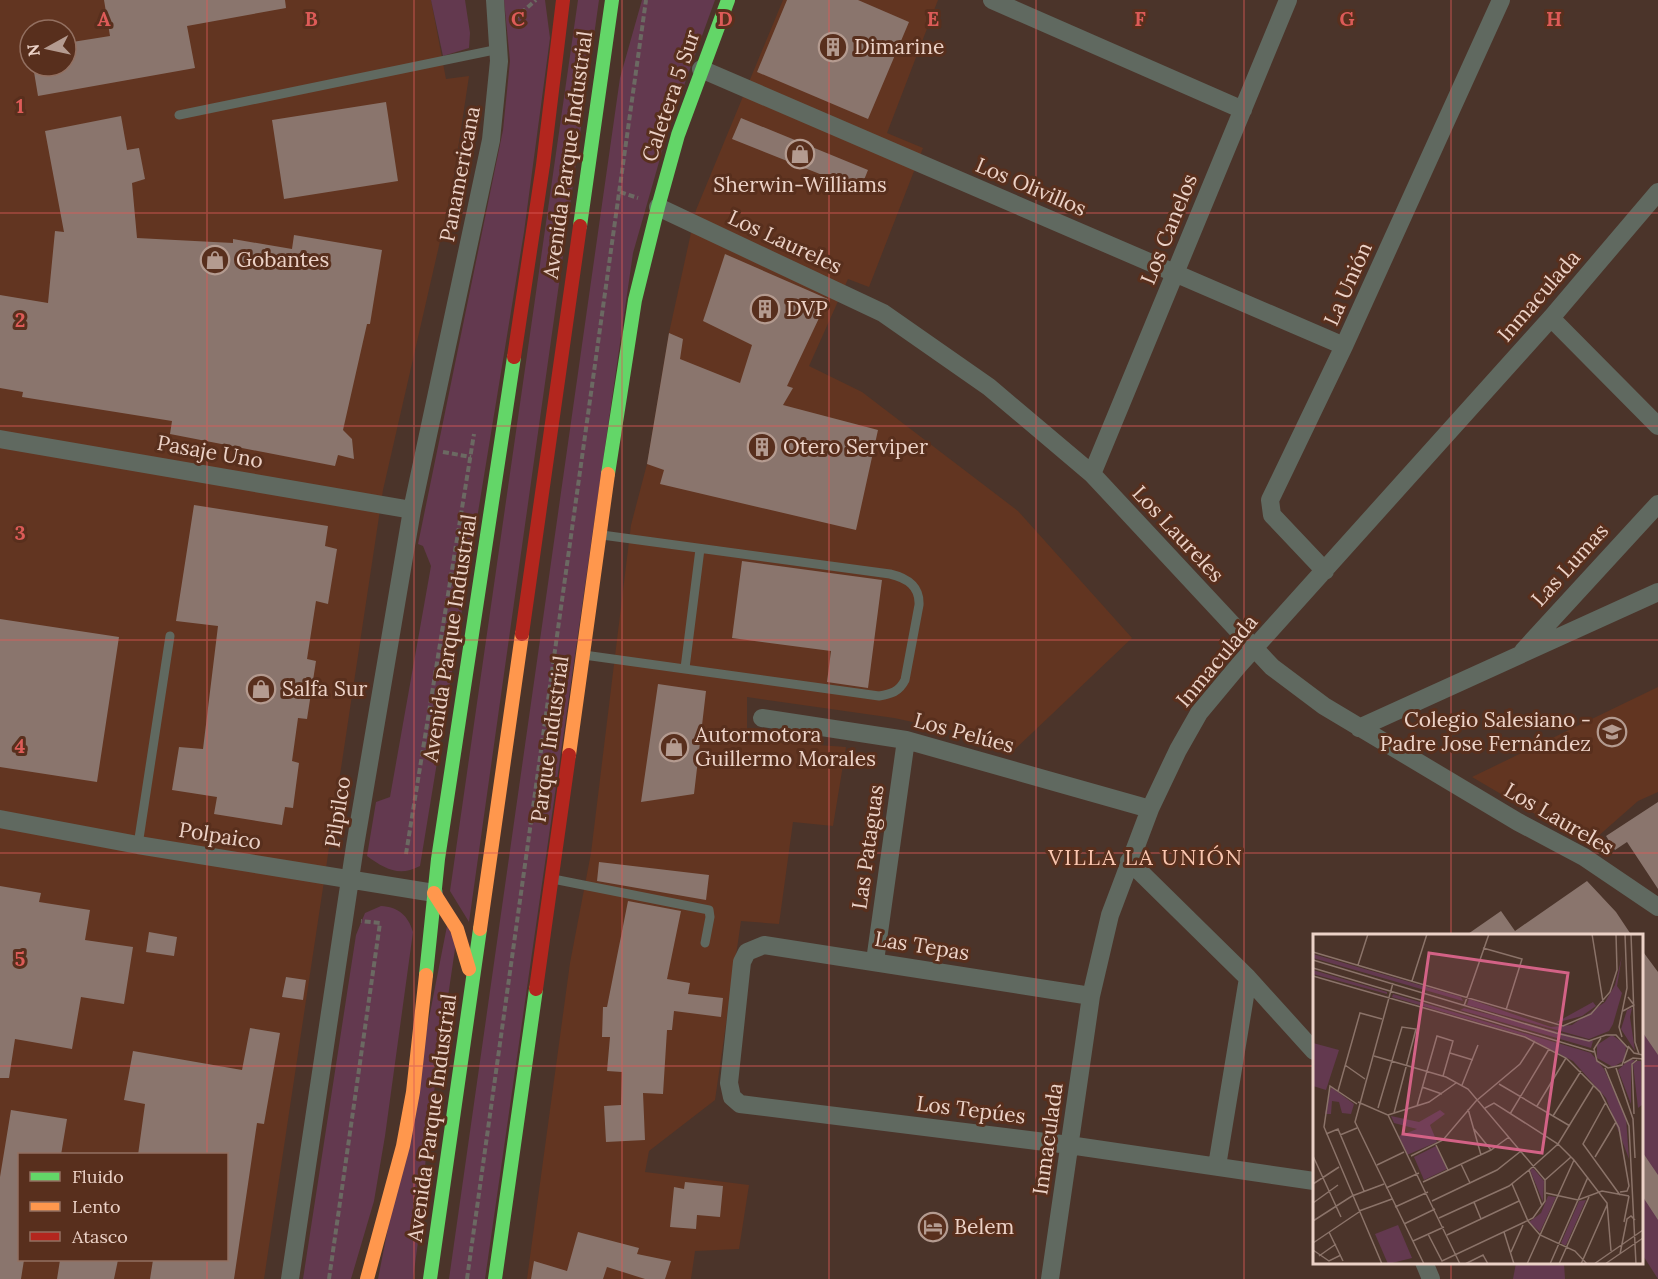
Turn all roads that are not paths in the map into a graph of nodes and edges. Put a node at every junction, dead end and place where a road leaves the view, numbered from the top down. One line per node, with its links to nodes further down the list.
1 (495, 0): 8 (street, Panamericana)
2 (563, 0): 41 (main road, Avenida Parque Industrial)
3 (612, 0): 47 (main road, Avenida Parque Industrial)
4 (728, 0): 9 (main road, Caletera 5 Sur)
5 (992, 0): 10 (street)
6 (1288, 0): 10 (street, Los Canelos)
7 (1501, 0): 16 (street, La Unión)
8 (500, 49): 11 (lane); 17 (street, Panamericana)
9 (701, 69): 13 (main road, Caletera 5 Sur); 14 (street, Los Olivillos)
10 (1243, 110): 14 (street, Los Canelos)
11 (178, 115)
12 (1658, 192): 15 (street, Inmaculada)
13 (650, 203): 20 (street, Los Laureles); 23 (main road, Parque Industrial)
14 (1175, 273): 16 (street, Los Olivillos); 20 (street, Los Canelos)
15 (1551, 318): 18 (street); 25 (street, Inmaculada)
16 (1344, 346): 25 (street, La Unión)
17 (446, 355): 22 (street, Pilpilco)
18 (1658, 426)
19 (0, 439): 22 (street, Pasaje Uno)
20 (1092, 474): 28 (street, Los Laureles)
21 (1658, 504): 30 (street, Las Lumas)
22 (412, 510): 40 (street, Pilpilco)
23 (600, 535): 24 (lane); 29 (main road, Parque Industrial)
24 (700, 549): 31 (lane); 31 (lane)
25 (1325, 571): 28 (street, Inmaculada)
26 (1658, 592): 30 (street, Las Lumas)
27 (170, 636): 37 (lane)
28 (1255, 649): 33 (street, Los Laureles); 35 (street, Inmaculada)
29 (584, 655): 31 (lane); 39 (main road, Parque Industrial)
30 (1518, 657): 33 (street, Las Lumas)
31 (685, 668)
32 (762, 718): 34 (street, Los Pelúes)
33 (1359, 728): 42 (street, Los Laureles)
34 (906, 740): 35 (street, Los Pelúes); 44 (street, Las Pataguas)
35 (1150, 809): 38 (street, Inmaculada)
36 (0, 819): 37 (street, Polpaico)
37 (138, 845): 40 (street, Polpaico)
38 (1129, 861): 45 (street); 46 (street, Inmaculada)
39 (551, 878): 43 (lane); 57 (main road, Parque Industrial)
40 (350, 880): 41 (street, Polpaico); 54 (street, Pilpilco)
41 (434, 894): 47 (main road); 55 (main road, Avenida Parque Industrial)
42 (1658, 907)
43 (705, 943)
44 (875, 961): 46 (street, Las Tepas); 49 (street, Las Tepas)
45 (1248, 978): 48 (street); 51 (street)
46 (1091, 996): 50 (street, Inmaculada)
47 (470, 1000): 56 (main road, Avenida Parque Industrial)
48 (1313, 1050)
49 (732, 1096): 50 (street, Los Tepúes)
50 (1070, 1145): 51 (street, Los Tepúes); 58 (street, Inmaculada)
51 (1217, 1166): 52 (street, Los Tepúes)
52 (1313, 1181)
53 (1424, 1264): 59 (street)
54 (290, 1279)
55 (367, 1279)
56 (430, 1279)
57 (495, 1279)
58 (1050, 1279)
59 (1431, 1279)

